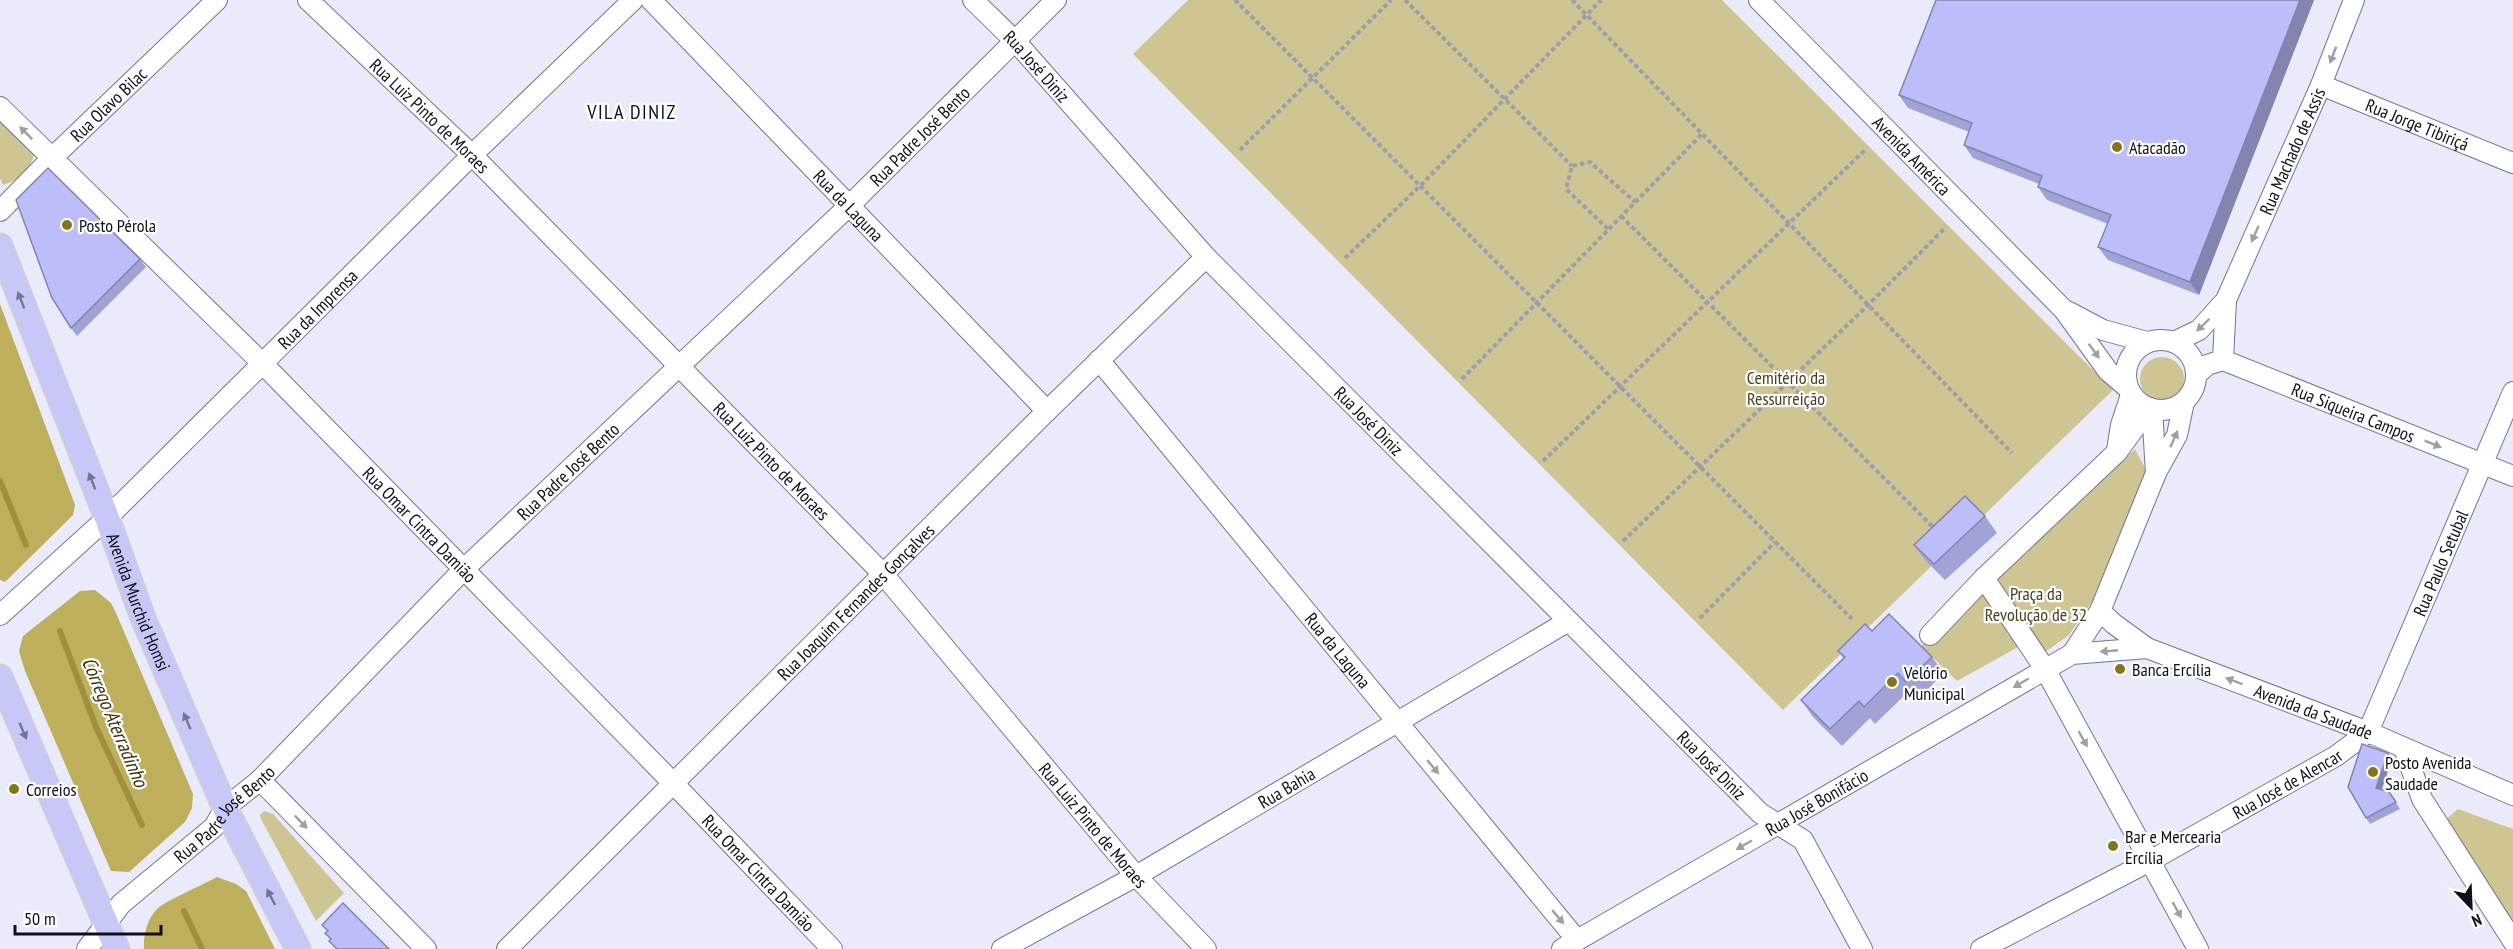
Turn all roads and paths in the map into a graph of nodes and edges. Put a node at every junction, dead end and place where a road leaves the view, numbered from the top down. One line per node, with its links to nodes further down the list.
1 (217, 0): 24 (street, Rua Olavo Bilac)
2 (308, 0): 23 (street, Rua Luiz Pinto de Moraes)
3 (633, 0): 23 (street, Rua da Imprensa)
4 (651, 0): 29 (street, Rua da Laguna)
5 (973, 0): 15 (street, Rua José Diniz)
6 (1056, 0): 15 (street, Rua Padre José Bento)
7 (1235, 0): 16 (path)
8 (1391, 0): 16 (path)
9 (1405, 0): 18 (path)
10 (1572, 0): 14 (path)
11 (1601, 0): 14 (path)
12 (1759, 0): 42 (street, Avenida América)
13 (2354, 0): 17 (street, Rua Machado de Assis, one-way to 17)
14 (1586, 15): 18 (path); 20 (path)
15 (1016, 42): 29 (street, Rua Padre José Bento); 36 (street, Rua José Diniz)
16 (1313, 78): 22 (path); 27 (path)
17 (2321, 85): 25 (street, Rua Jorge Tibiriçá); 38 (street, Rua Machado de Assis, one-way to 38)
18 (1504, 99): 26 (path); 27 (path)
19 (0, 107): 24 (street, Rua Omar Cintra Damião, one-way to 19)
20 (1702, 134): 28 (path); 32 (path)
21 (1866, 149): 32 (path)
22 (1240, 150)
23 (472, 155): 47 (street, Rua da Imprensa); 48 (street, Rua Luiz Pinto de Moraes)
24 (51, 159): 30 (street, Rua Olavo Bilac); 47 (street, Rua Omar Cintra Damião)
25 (2513, 163)
26 (1572, 166): 28 (path); 34 (path)
27 (1420, 186): 37 (path); 40 (path)
28 (1635, 202): 31 (path)
29 (850, 205): 48 (street, Rua Padre José Bento); 57 (street, Rua da Laguna)
30 (0, 211)
31 (1621, 216): 34 (path); 39 (path)
32 (1789, 224): 39 (path); 41 (path)
33 (1946, 227): 41 (path)
34 (1608, 229): 40 (path)
35 (0, 246): 65 (main road, Avenida Murchid Homsi, one-way to 35)
36 (1206, 257): 45 (street, Rua Joaquim Fernandes Gonçalves); 76 (street, Rua José Diniz)
37 (1345, 258)
38 (2226, 300): 44 (street, Rua Machado de Assis, one-way to 44); 46 (street, Rua Machado de Assis)
39 (1708, 302): 51 (path); 52 (path)
40 (1536, 303): 50 (path); 52 (path)
41 (1868, 305): 51 (path); 59 (path)
42 (2064, 310): 43 (street, Avenida América); 53 (street, Avenida América, one-way to 53)
43 (2147, 342): 44 (street); 53 (street)
44 (2174, 342): 49 (street)
45 (1099, 360): 57 (street, Rua Joaquim Fernandes Gonçalves); 82 (street, Rua da Laguna)
46 (2223, 360): 49 (street); 61 (street, Rua Siqueira Campos, one-way to 61)
47 (262, 363): 65 (street, Rua da Imprensa); 69 (street, Rua Omar Cintra Damião)
48 (679, 368): 69 (street, Rua Padre José Bento); 70 (street, Rua Luiz Pinto de Moraes)
49 (2196, 375): 55 (street)
50 (1462, 379)
51 (1788, 382): 62 (path); 66 (path)
52 (1620, 387): 60 (path); 62 (path)
53 (2130, 392): 56 (street); 58 (street)
54 (2513, 392): 61 (street, Rua Paulo Setubal)
55 (2184, 402): 56 (street); 63 (street, one-way to 55)
56 (2150, 409): 58 (street); 63 (street)
57 (1047, 411): 70 (street, Rua Joaquim Fernandes Gonçalves)
58 (2117, 452): 71 (street)
59 (2012, 453)
60 (1543, 461)
61 (2481, 463): 64 (street, Rua Siqueira Campos); 83 (street, Rua Paulo Setubal)
62 (1700, 467): 67 (path); 68 (path)
63 (2156, 473): 72 (street)
64 (2513, 476)
65 (106, 518): 73 (street, Rua da Imprensa); 88 (main road, Avenida Murchid Homsi, one-way to 65)
66 (1943, 537)
67 (1623, 541)
68 (1774, 542): 74 (path); 75 (path)
69 (464, 569): 85 (street, Rua Padre José Bento); 86 (street, Rua Omar Cintra Damião)
70 (883, 574): 86 (street, Rua Joaquim Fernandes Gonçalves); 91 (street, Rua Luiz Pinto de Moraes)
71 (1984, 578): 77 (street); 80 (street)
72 (2100, 611): 78 (street, Avenida da Saudade); 79 (street)
73 (0, 615)
74 (1700, 618)
75 (1852, 619)
76 (1567, 621): 82 (street, Rua Bahia); 89 (street, Rua José Diniz)
77 (1930, 634)
78 (2147, 648): 79 (street, Avenida da Saudade, one-way to 79); 83 (street, Avenida da Saudade, one-way to 78)
79 (2072, 654): 80 (street, Rua José Bonifácio)
80 (2045, 669): 89 (street, Rua José Bonifácio, one-way to 89); 90 (street, one-way to 90)
81 (0, 677): 92 (main road, one-way to 92)
82 (1396, 723): 91 (street, Rua Bahia); 94 (street, Rua da Laguna, one-way to 94)
83 (2368, 732): 84 (street, Avenida da Saudade); 90 (street, Rua José de Alencar)
84 (2404, 748): 87 (street, Avenida da Saudade); 93 (street)
85 (260, 780): 88 (street, Rua Padre José Bento); 98 (street, one-way to 98)
86 (673, 783): 99 (street, Rua Joaquim Fernandes Gonçalves); 100 (street, Rua Omar Cintra Damião)
87 (2513, 795)
88 (225, 808): 92 (street, Rua Padre José Bento); 97 (main road, Avenida Murchid Homsi, one-way to 88)
89 (1779, 825): 94 (street, Rua José Bonifácio, one-way to 94); 103 (street, Rua José Diniz)
90 (2150, 861): 104 (street, Rua José de Alencar); 105 (street, one-way to 105)
91 (1136, 876): 101 (street, Rua Bahia); 102 (street, Rua Luiz Pinto de Moraes)
92 (105, 924): 95 (street, Rua Padre José Bento); 96 (main road)
93 (2513, 940)
94 (1569, 945)
95 (87, 949)
96 (117, 949)
97 (298, 949)
98 (426, 949)
99 (507, 949)
100 (832, 949)
101 (1002, 949)
102 (1206, 949)
103 (1862, 949)
104 (1981, 949)
105 (2198, 949)

